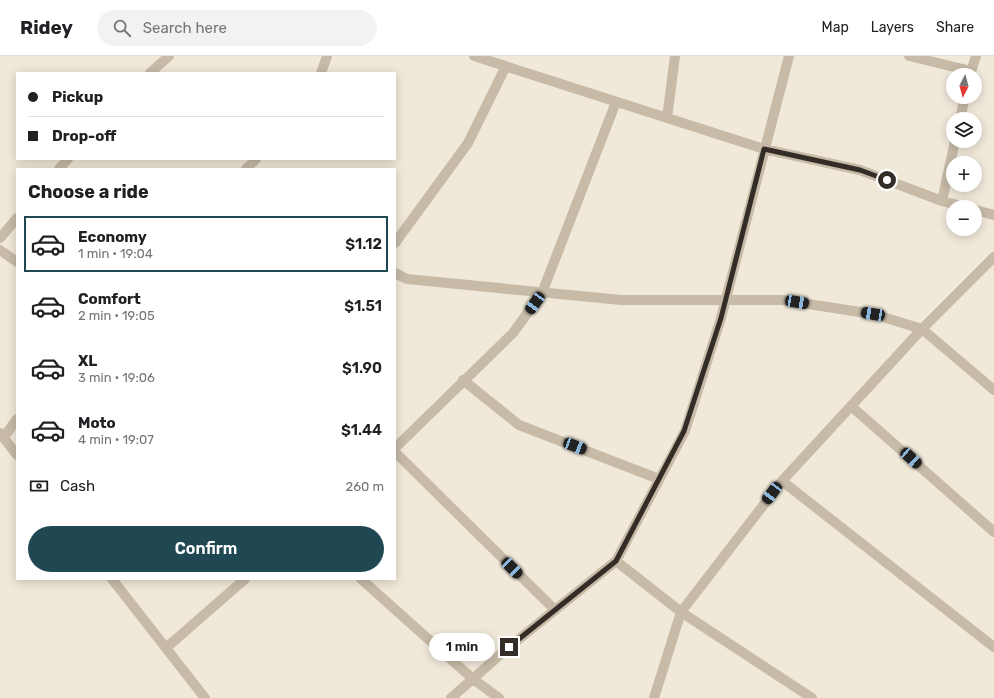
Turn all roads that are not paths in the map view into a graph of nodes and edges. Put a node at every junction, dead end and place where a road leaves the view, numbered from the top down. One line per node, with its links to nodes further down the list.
1 (169, 56): 11 (street)
2 (327, 56): 12 (street)
3 (474, 56): 8 (street)
4 (675, 56): 14 (street)
5 (789, 56): 16 (street)
6 (909, 56): 9 (street)
7 (976, 56): 10 (street)
8 (506, 66): 13 (street); 27 (street)
9 (952, 68)
10 (972, 68)
11 (151, 72)
12 (321, 72)
13 (616, 102): 14 (street); 32 (street)
14 (667, 118): 16 (street)
15 (954, 148): 21 (street)
16 (764, 149): 21 (street); 33 (street)
17 (67, 160): 19 (street)
18 (255, 160): 20 (street)
19 (60, 168)
20 (247, 168)
21 (942, 201): 22 (street)
22 (946, 202)
23 (982, 212): 24 (street)
24 (994, 215)
25 (16, 219): 26 (street)
26 (0, 238)
27 (396, 242)
28 (0, 250): 30 (street)
29 (994, 258): 34 (street)
30 (16, 261)
31 (396, 274): 32 (street)
32 (542, 293): 33 (street); 35 (street)
33 (725, 301): 34 (street); 43 (street)
34 (922, 329): 36 (street); 37 (street)
35 (463, 380): 40 (street); 43 (street)
36 (994, 390)
37 (852, 406): 44 (street); 45 (street)
38 (16, 420): 39 (street)
39 (2, 435): 42 (street)
40 (396, 447)
41 (396, 453): 50 (street)
42 (16, 454)
43 (659, 479): 46 (street)
44 (782, 481): 51 (street); 52 (street)
45 (994, 532)
46 (616, 561): 50 (street); 51 (street)
47 (113, 580): 53 (street)
48 (243, 580): 53 (street)
49 (362, 580): 54 (street)
50 (555, 610): 54 (street)
51 (681, 612): 58 (street); 59 (street)
52 (994, 647)
53 (166, 648): 55 (street)
54 (473, 679): 56 (street); 57 (street)
55 (205, 698)
56 (451, 698)
57 (499, 698)
58 (654, 698)
59 (812, 698)

